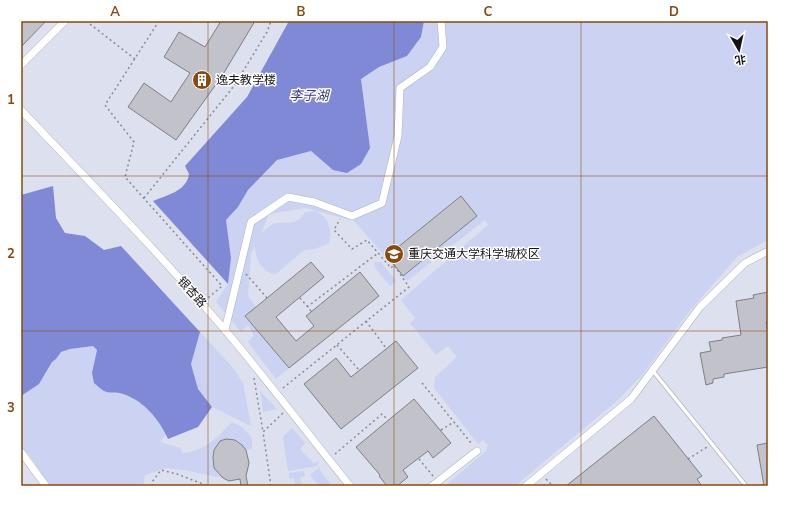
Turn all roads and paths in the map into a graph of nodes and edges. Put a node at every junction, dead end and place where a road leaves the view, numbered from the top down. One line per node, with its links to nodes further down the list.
1 (65, 21): 7 (street)
2 (86, 21): 6 (path)
3 (159, 21): 6 (path)
4 (271, 21): 9 (path)
5 (441, 21): 10 (street)
6 (135, 59): 9 (path)
7 (21, 65)
8 (21, 110): 16 (street, 银杏路)
9 (144, 198): 16 (path)
10 (344, 212): 12 (path); 13 (street)
11 (768, 251): 25 (street)
12 (378, 253): 17 (path); 19 (path)
13 (240, 268): 14 (path); 20 (street)
14 (267, 298)
15 (300, 298): 17 (path)
16 (202, 304): 20 (street, 银杏路)
17 (308, 307): 18 (path)
18 (312, 312)
19 (366, 321): 21 (path); 22 (path)
20 (225, 330): 23 (street, 银杏路)
21 (336, 345): 24 (path); 27 (path)
22 (386, 348)
23 (252, 364): 27 (street, 银杏路); 32 (path)
24 (359, 370)
25 (653, 371): 33 (lane); 39 (street)
26 (422, 383): 30 (path)
27 (276, 394): 28 (street, 银杏路)
28 (288, 409): 32 (path); 36 (street, 银杏路)
29 (387, 419): 36 (path)
30 (454, 422): 31 (path); 34 (path)
31 (441, 430)
32 (263, 432): 44 (path)
33 (712, 443): 38 (path); 48 (lane)
34 (477, 450): 40 (street)
35 (21, 452): 41 (street)
36 (329, 459): 45 (street, 银杏路)
37 (419, 459): 40 (path)
38 (688, 459)
39 (541, 474): 46 (street); 47 (path)
40 (435, 484)
41 (46, 486)
42 (152, 486): 43 (path)
43 (208, 486)
44 (271, 486)
45 (350, 486)
46 (526, 486)
47 (553, 486)
48 (746, 486)

